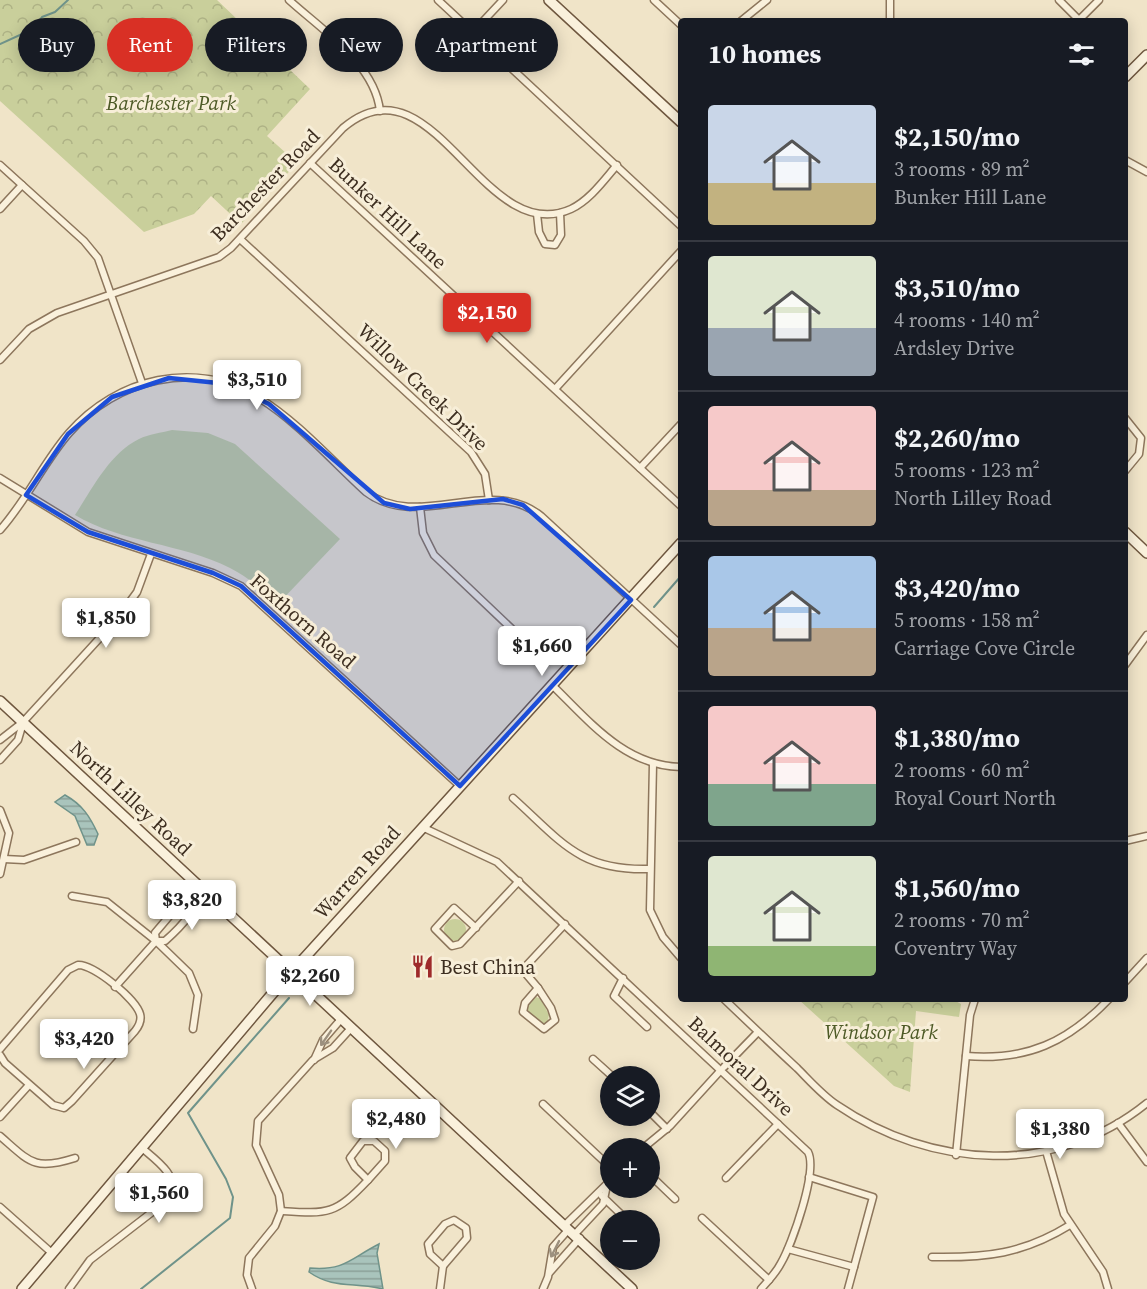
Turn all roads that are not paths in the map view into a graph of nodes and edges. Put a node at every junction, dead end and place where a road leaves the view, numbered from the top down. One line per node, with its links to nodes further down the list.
1 (289, 0): 20 (street)
2 (438, 0): 10 (street)
3 (503, 0): 11 (street)
4 (549, 0): 21 (street)
5 (654, 0): 16 (street)
6 (767, 0): 12 (street)
7 (890, 0): 13 (street)
8 (1059, 0): 14 (street)
9 (1099, 0): 15 (street)
10 (458, 18)
11 (486, 18)
12 (745, 18)
13 (890, 18)
14 (1077, 18)
15 (1081, 18)
16 (678, 21)
17 (1147, 55): 19 (street)
18 (516, 72): 25 (street)
19 (1128, 74)
20 (380, 111): 23 (street, Barchester Road); 30 (street)
21 (678, 119)
22 (1128, 162): 26 (street)
23 (310, 164): 32 (street, Barchester Road); 37 (street, Bunker Hill Lane)
24 (0, 165): 27 (street)
25 (617, 165): 29 (street); 31 (street)
26 (1147, 172)
27 (22, 185): 28 (street); 34 (street)
28 (0, 208)
29 (560, 213): 30 (street); 30 (street)
30 (537, 214)
31 (678, 223)
32 (240, 239): 34 (street, Barchester Road); 44 (street, Willow Creek Drive)
33 (678, 254): 37 (street)
34 (113, 296): 35 (street, Barchester Road); 36 (street)
35 (0, 360)
36 (142, 383): 43 (street); 46 (street)
37 (555, 389): 41 (street, Bunker Hill Lane)
38 (1128, 422): 40 (street)
39 (678, 427): 41 (street)
40 (1128, 467)
41 (640, 468): 45 (street, Bunker Hill Lane)
42 (0, 478): 43 (street, Foxthorn Road)
43 (26, 495): 47 (street); 51 (street, Foxthorn Road)
44 (489, 500): 46 (street); 52 (street)
45 (678, 503)
46 (420, 507): 55 (street)
47 (0, 530)
48 (1128, 535): 50 (street)
49 (678, 546): 52 (street, Warren Road)
50 (1147, 553)
51 (151, 554): 59 (street); 64 (street, Foxthorn Road)
52 (631, 600): 54 (street); 57 (street, Warren Road)
53 (1147, 635): 56 (street)
54 (678, 642)
55 (527, 648)
56 (1128, 661)
57 (553, 686): 62 (street); 64 (street, Warren Road)
58 (0, 701): 59 (street, North Lilley Road)
59 (23, 722): 60 (street); 61 (street); 75 (street, North Lilley Road)
60 (0, 740)
61 (0, 760)
62 (653, 764): 63 (street); 72 (street)
63 (678, 767)
64 (460, 786): 67 (street, Warren Road)
65 (513, 798): 72 (street)
66 (0, 810): 71 (street)
67 (422, 827): 74 (street, Balmoral Drive); 82 (street, Warren Road)
68 (1147, 836): 69 (street)
69 (1128, 840)
70 (76, 842): 71 (street)
71 (4, 860): 73 (street)
72 (649, 869): 80 (street)
73 (0, 874)
74 (519, 881): 77 (street, Balmoral Drive); 78 (street)
75 (203, 889): 79 (street); 79 (street); 82 (street, North Lilley Road)
76 (72, 896): 79 (street)
77 (565, 924): 83 (street, Balmoral Drive); 86 (street)
78 (476, 928): 78 (street)
79 (156, 941): 85 (street); 93 (street)
80 (678, 955)
81 (1147, 958): 84 (street)
82 (291, 972): 90 (street, North Lilley Road); 112 (street, Warren Road)
83 (622, 978): 92 (street); 101 (street, Balmoral Drive)
84 (1128, 979)
85 (115, 987): 95 (street); 102 (street)
86 (538, 988): 86 (street)
87 (727, 1002): 94 (street)
88 (974, 1002): 97 (street)
89 (1106, 1002): 97 (street)
90 (342, 1018): 91 (street, North Lilley Road); 99 (street, one-way to 99)
91 (352, 1027): 99 (street); 131 (street, North Lilley Road)
92 (647, 1028)
93 (193, 1029)
94 (758, 1032): 101 (street); 114 (street)
95 (0, 1049)
96 (0, 1055): 102 (street)
97 (966, 1056): 114 (street)
98 (593, 1059): 100 (street)
99 (314, 1060): 128 (street)
100 (600, 1066)
101 (723, 1069): 108 (street, Balmoral Drive); 109 (street)
102 (29, 1085): 105 (street)
103 (1147, 1103): 107 (street)
104 (543, 1104): 116 (street)
105 (0, 1117)
106 (660, 1122): 109 (street)
107 (1118, 1123): 113 (street); 117 (street)
108 (778, 1124): 118 (street, Balmoral Drive); 119 (street)
109 (667, 1129): 111 (street)
110 (0, 1136): 115 (street)
111 (656, 1138)
112 (142, 1148): 133 (street, Warren Road); 140 (street)
113 (1046, 1151): 114 (street); 130 (street)
114 (956, 1155)
115 (75, 1158)
116 (600, 1158)
117 (1147, 1162)
118 (809, 1177): 132 (street, Balmoral Drive); 136 (street)
119 (726, 1178)
120 (368, 1180): 120 (street); 128 (street)
121 (660, 1185): 125 (street)
122 (600, 1195): 131 (street)
123 (602, 1198): 131 (street)
124 (605, 1198): 127 (street)
125 (675, 1199)
126 (0, 1207): 133 (street)
127 (617, 1210)
128 (281, 1211): 141 (street)
129 (702, 1218): 138 (street)
130 (1070, 1225): 134 (street); 147 (street)
131 (572, 1231): 137 (street); 137 (street, one-way to 137); 144 (street, North Lilley Road)
132 (788, 1249): 136 (street); 138 (street, Balmoral Drive)
133 (52, 1254): 139 (street, Warren Road)
134 (932, 1257)
135 (443, 1266): 135 (street); 142 (street)
136 (854, 1266): 146 (street)
137 (550, 1272): 143 (street)
138 (769, 1280): 145 (street, Balmoral Drive)
139 (22, 1289)
140 (69, 1289)
141 (252, 1289)
142 (440, 1289)
143 (543, 1289)
144 (632, 1289)
145 (761, 1289)
146 (848, 1289)
147 (1108, 1289)

